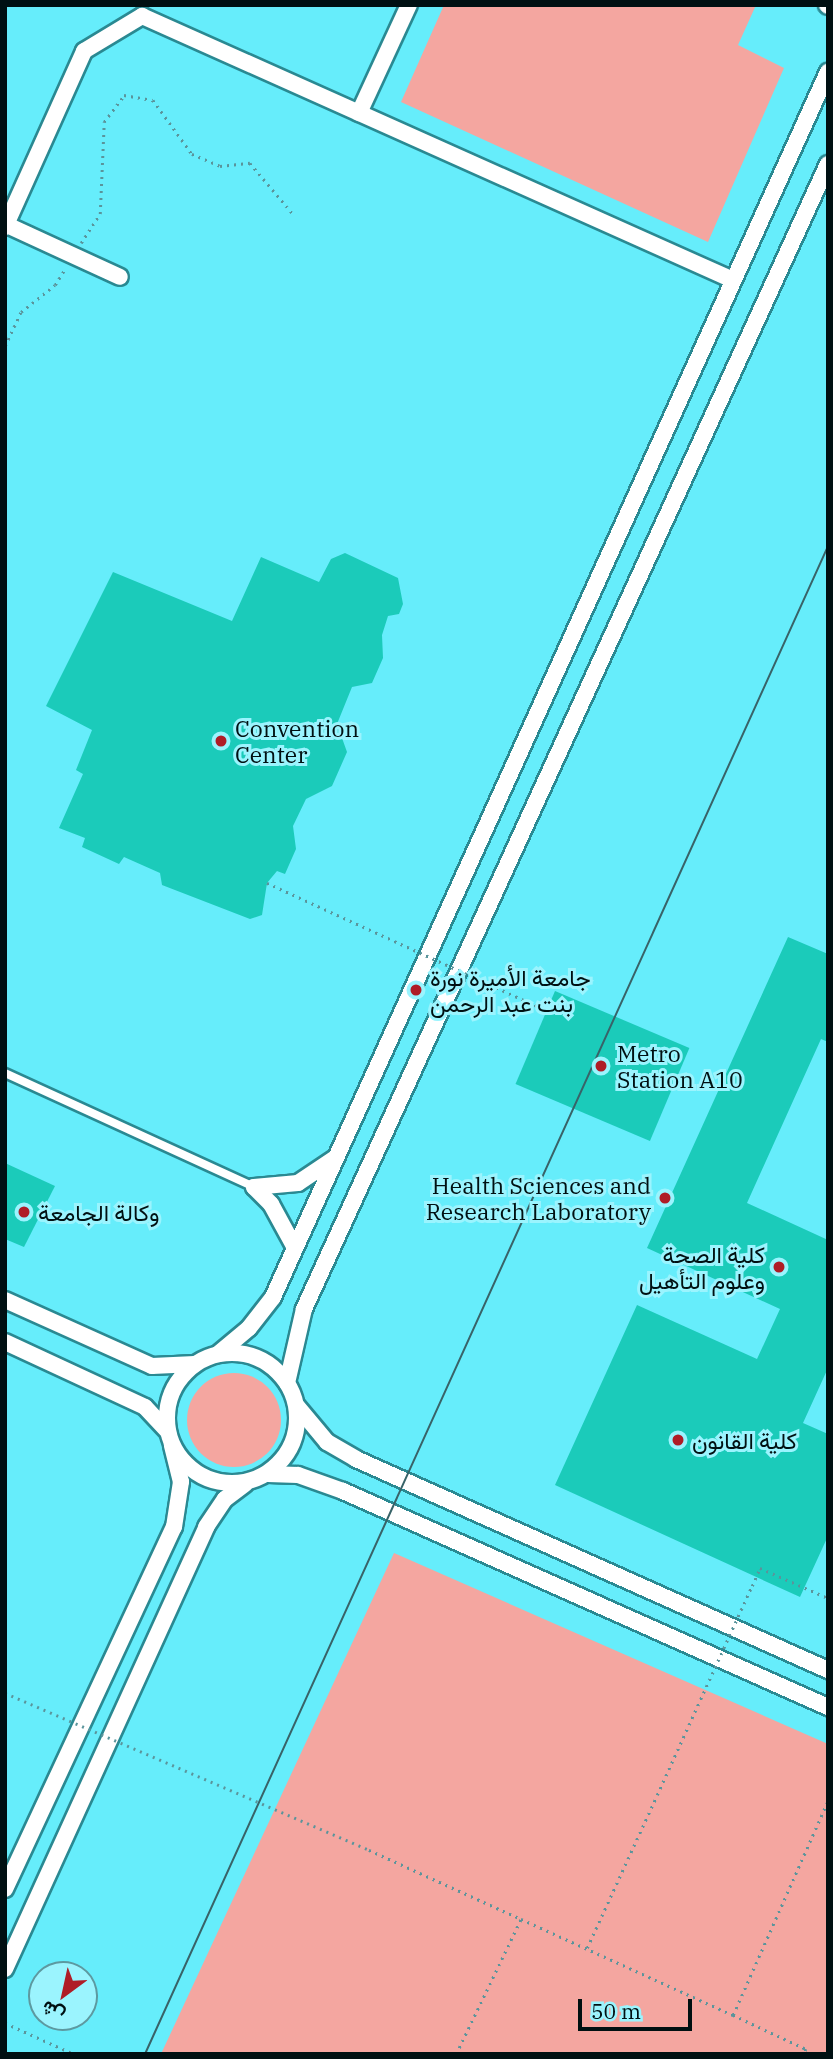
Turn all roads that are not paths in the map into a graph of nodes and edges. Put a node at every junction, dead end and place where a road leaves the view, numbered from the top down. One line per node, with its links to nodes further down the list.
1 (409, 5): 3 (street)
2 (828, 72): 7 (street)
3 (359, 113): 5 (street); 7 (street)
4 (828, 164): 16 (street)
5 (6, 226): 6 (street)
6 (121, 277)
7 (733, 280): 9 (street)
8 (5, 1073): 10 (lane)
9 (337, 1156): 10 (street); 11 (street)
10 (254, 1187): 11 (street)
11 (295, 1248): 14 (street)
12 (5, 1300): 15 (street)
13 (5, 1342): 18 (street)
14 (218, 1354): 15 (street); 16 (street)
15 (195, 1364): 18 (street)
16 (287, 1383): 17 (street)
17 (297, 1406): 19 (street); 21 (street)
18 (170, 1438): 20 (street); 23 (street)
19 (268, 1474): 20 (street); 22 (street)
20 (246, 1483): 24 (street)
21 (828, 1670)
22 (828, 1707)
23 (5, 1889)
24 (5, 1969)

